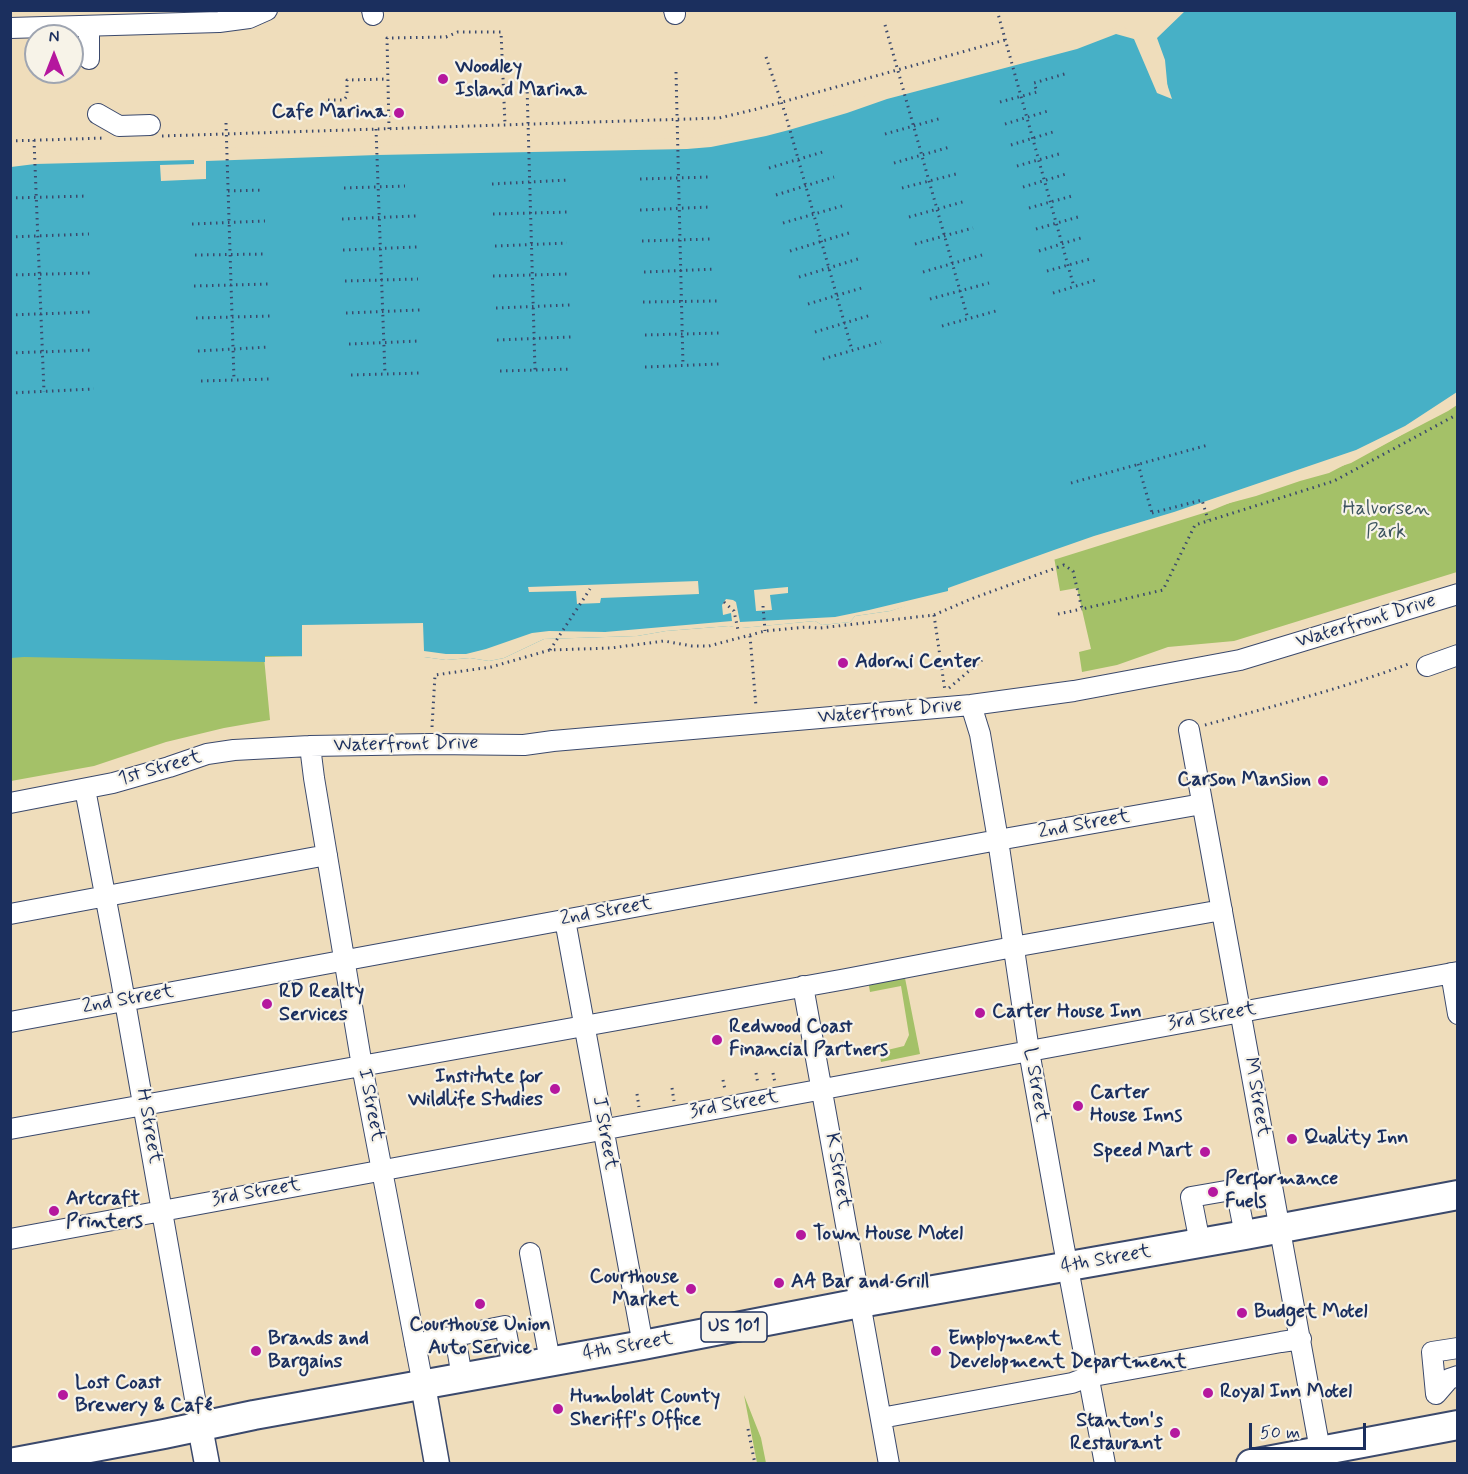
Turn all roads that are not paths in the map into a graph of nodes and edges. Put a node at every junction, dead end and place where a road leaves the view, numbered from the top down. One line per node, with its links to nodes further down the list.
1 (267, 10): 2 (street)
2 (89, 26): 3 (street); 4 (street)
3 (10, 28)
4 (89, 59)
5 (98, 114): 6 (street)
6 (152, 131)
7 (1458, 594): 10 (street, Waterfront Drive)
8 (1458, 655): 9 (street)
9 (1426, 666)
10 (971, 705): 12 (street, Waterfront Drive); 16 (street, L Street)
11 (1189, 730): 15 (street, M Street)
12 (310, 746): 13 (street, 1st Street); 17 (street, I Street)
13 (85, 789): 14 (street, 1st Street); 18 (street, H Street)
14 (10, 803)
15 (1202, 804): 16 (street, 2nd Street); 19 (street, M Street)
16 (998, 840): 21 (street, 2nd Street); 22 (street, L Street)
17 (327, 855): 18 (street); 23 (street, I Street)
18 (106, 897): 20 (street); 26 (street, H Street)
19 (1222, 910): 22 (street); 27 (street, M Street)
20 (10, 914)
21 (566, 920): 23 (street, 2nd Street); 30 (street, J Street)
22 (1013, 947): 25 (street); 31 (street, L Street)
23 (345, 961): 26 (street, 2nd Street); 32 (street, I Street)
24 (1454, 972): 27 (street, 3rd Street); 28 (street)
25 (803, 986): 30 (street); 33 (street, K Street)
26 (125, 1001): 29 (street, 2nd Street); 34 (street, H Street)
27 (1240, 1012): 31 (street, 3rd Street); 38 (street, M Street)
28 (1458, 1014)
29 (10, 1022)
30 (584, 1025): 32 (street); 36 (street, J Street)
31 (1029, 1051): 33 (street, 3rd Street); 47 (street, L Street)
32 (362, 1065): 34 (street); 37 (street, I Street)
33 (822, 1089): 36 (street, 3rd Street); 48 (street, K Street)
34 (144, 1105): 35 (street); 41 (street, H Street)
35 (10, 1129)
36 (603, 1129): 37 (street, 3rd Street); 52 (street, J Street)
37 (382, 1170): 41 (street, 3rd Street); 51 (street, I Street)
38 (1272, 1183): 39 (street); 42 (street, M Street)
39 (1236, 1189): 43 (street); 45 (street)
40 (1458, 1195): 42 (highway, 4th Street / US 101)
41 (162, 1211): 44 (street, 3rd Street); 62 (street, H Street)
42 (1280, 1229): 43 (highway, 4th Street / US 101); 50 (street, M Street)
43 (1245, 1235): 45 (highway, 4th Street / US 101)
44 (10, 1239)
45 (1200, 1243): 47 (highway, 4th Street / US 101)
46 (530, 1253): 54 (street)
47 (1068, 1267): 48 (highway, 4th Street / US 101); 58 (street, L Street)
48 (860, 1303): 52 (highway, 4th Street / US 101); 60 (street, K Street)
49 (455, 1335): 51 (street); 55 (street); 57 (street)
50 (1300, 1339): 58 (street); 63 (street, M Street)
51 (415, 1344): 59 (street, I Street)
52 (643, 1345): 54 (highway, 4th Street / US 101)
53 (1458, 1348): 56 (street)
54 (550, 1361): 55 (highway, 4th Street / US 101)
55 (513, 1368): 57 (highway, 4th Street / US 101)
56 (1458, 1376)
57 (462, 1377): 59 (highway, 4th Street / US 101)
58 (1088, 1377): 60 (street); 68 (street, L Street)
59 (423, 1385): 62 (highway, 4th Street / US 101); 66 (main road, I Street)
60 (881, 1418): 67 (street, K Street)
61 (1458, 1425): 63 (highway)
62 (200, 1427): 64 (highway, 4th Street / US 101); 65 (main road, H Street)
63 (1322, 1457): 69 (highway)
64 (10, 1463)
65 (207, 1464)
66 (436, 1464)
67 (889, 1464)
68 (1105, 1464)
69 (1251, 1464)

